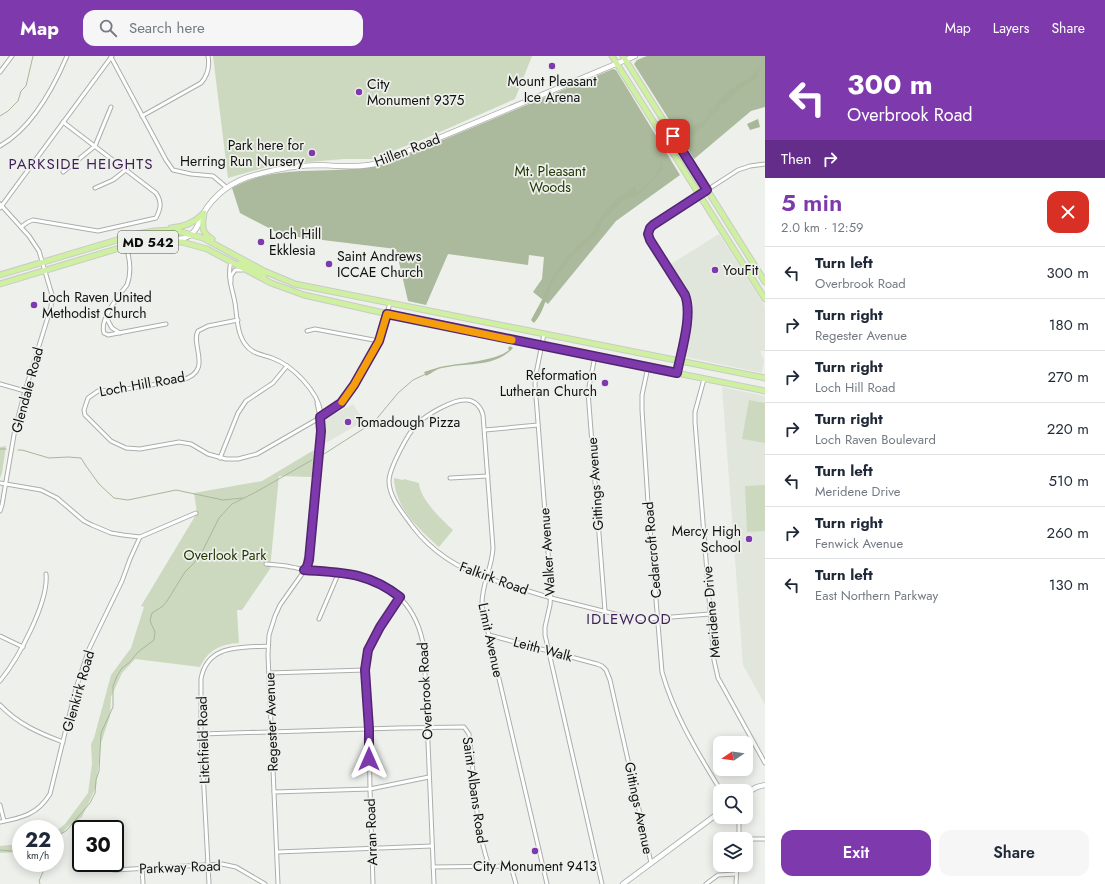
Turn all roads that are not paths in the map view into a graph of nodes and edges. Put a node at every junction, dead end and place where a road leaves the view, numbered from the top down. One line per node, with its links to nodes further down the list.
1 (12, 56): 9 (street)
2 (67, 56): 13 (street)
3 (112, 56): 11 (street); 12 (street)
4 (208, 56): 11 (street)
5 (612, 56): 8 (main road)
6 (635, 56): 7 (street, Hillen Road)
7 (624, 58): 8 (street, Hillen Road); 20 (main road)
8 (617, 63): 18 (street, Hillen Road); 21 (main road)
9 (0, 72)
10 (111, 107): 14 (street)
11 (142, 116): 18 (street)
12 (63, 122): 14 (street); 22 (street)
13 (0, 146)
14 (95, 146): 16 (street); 17 (street)
15 (765, 164): 20 (street)
16 (127, 169): 19 (street); 24 (street)
17 (63, 172)
18 (226, 187): 23 (street, Hillen Road)
19 (95, 188)
20 (707, 190): 21 (street); 35 (main road)
21 (700, 194): 39 (main road); 52 (street)
22 (1, 206): 24 (street, Glendale Road)
23 (204, 213): 25 (main road); 26 (street, Hillen Road); 28 (main road)
24 (21, 227): 30 (street, Glendale Road)
25 (155, 231): 26 (main road, MD 542); 30 (main road, MD 542)
26 (191, 234): 27 (street); 28 (main road, MD 542)
27 (126, 246): 29 (main road, MD 542); 31 (main road, MD 542); 43 (street)
28 (233, 254): 34 (main road, MD 542)
29 (231, 261): 32 (main road, MD 542); 34 (main road); 37 (street, Regester Avenue)
30 (43, 262): 31 (street, Glendale Road); 33 (main road, MD 542)
31 (45, 271): 36 (main road, MD 542); 59 (street, Glendale Road)
32 (249, 272): 37 (street); 41 (main road, MD 542)
33 (0, 275)
34 (275, 276): 38 (main road, MD 542)
35 (765, 282)
36 (0, 284)
37 (231, 284): 44 (street, Regester Avenue)
38 (361, 297): 40 (main road, MD 542); 41 (main road)
39 (765, 299)
40 (390, 303): 42 (street, Loch Hill Road); 48 (main road)
41 (360, 308): 42 (main road, MD 542)
42 (387, 314): 49 (street, Loch Hill Road); 50 (main road, MD 542)
43 (106, 319): 47 (street); 47 (street)
44 (238, 320): 53 (street, Regester Avenue); 65 (street, Loch Hill Road)
45 (166, 324): 47 (street)
46 (307, 331): 49 (street)
47 (120, 333)
48 (544, 334): 50 (street, Walker Avenue); 52 (main road)
49 (379, 341): 62 (street, Loch Hill Road)
50 (541, 345): 51 (main road); 63 (street, Walker Avenue)
51 (595, 356): 54 (main road); 80 (street, Gittings Avenue)
52 (679, 361): 55 (street); 57 (main road)
53 (287, 366): 62 (street, Regester Avenue); 65 (street)
54 (648, 367): 55 (main road); 82 (street, Cedarcroft Road)
55 (677, 373): 56 (main road)
56 (704, 378): 60 (main road); 81 (street, Meridene Drive)
57 (765, 378)
58 (0, 384): 59 (street)
59 (25, 391): 69 (street, Glendale Road)
60 (765, 391)
61 (468, 400): 64 (street, Limit Avenue); 77 (street, Falkirk Road)
62 (320, 417): 65 (street, Loch Hill Road); 74 (street, Regester Avenue)
63 (538, 425): 64 (street); 79 (street, Walker Avenue)
64 (485, 430): 66 (street, Limit Avenue)
65 (220, 458)
66 (488, 476): 67 (street); 77 (street, Limit Avenue)
67 (450, 478)
68 (0, 483): 69 (street)
69 (6, 483): 70 (street, Glendale Road); 72 (street)
70 (0, 511)
71 (196, 513): 72 (street)
72 (140, 537): 98 (street, Glenkirk Road)
73 (266, 564): 74 (street, Overbrook Road)
74 (304, 570): 75 (street, Overbrook Road); 86 (street, Regester Avenue)
75 (340, 572): 78 (street, Overbrook Road); 83 (street)
76 (46, 574): 87 (street)
77 (487, 578): 79 (street, Falkirk Road); 84 (street, Limit Avenue)
78 (400, 597): 90 (street, Arran Road); 94 (street, Overbrook Road)
79 (551, 598): 80 (street, Falkirk Road); 88 (street, Walker Avenue)
80 (605, 611): 82 (street, Falkirk Road)
81 (710, 614): 82 (street, Falkirk Road); 99 (street, Meridene Drive)
82 (657, 618): 101 (street, Cedarcroft Road)
83 (320, 619)
84 (489, 635): 88 (street, Leith Walk); 128 (street, Limit Avenue)
85 (0, 636): 87 (street)
86 (268, 646): 91 (street, Regester Avenue); 97 (street, Litchfield Road)
87 (23, 647): 92 (street)
88 (548, 650): 89 (street, Leith Walk); 129 (street, Walker Avenue)
89 (597, 664): 114 (street, Gittings Avenue)
90 (365, 670): 91 (street); 95 (street, Arran Road)
91 (269, 673): 96 (street, Regester Avenue)
92 (0, 681)
93 (0, 705): 98 (street)
94 (428, 727): 95 (street, Saint Albans Road); 100 (street, Overbrook Road); 116 (street, Saint Albans Road)
95 (369, 729): 96 (street, Saint Albans Road); 103 (street, Arran Road)
96 (272, 732): 97 (street, Saint Albans Road); 105 (street, Regester Avenue)
97 (201, 734): 115 (street, Litchfield Road)
98 (63, 742): 108 (street, Glenkirk Road)
99 (765, 763)
100 (429, 777): 103 (street); 111 (street, Overbrook Road)
101 (717, 784)
102 (765, 785): 104 (street)
103 (370, 789): 105 (street); 112 (street, Arran Road)
104 (753, 789)
105 (274, 792): 113 (street, Regester Avenue)
106 (0, 805): 108 (street)
107 (713, 817): 114 (street)
108 (2, 822)
109 (753, 839): 110 (street)
110 (765, 839)
111 (432, 846): 112 (street); 118 (street, Overbrook Road)
112 (372, 849): 113 (street); 125 (street, Arran Road)
113 (276, 852): 124 (street, Regester Avenue)
114 (651, 863): 130 (street)
115 (208, 865): 117 (street, Parkway Road); 122 (street, Litchfield Road); 123 (street, Parkway Road)
116 (489, 866): 118 (street); 127 (street)
117 (142, 867): 119 (street, Parkway Road); 121 (street)
118 (433, 867): 126 (street, Overbrook Road)
119 (124, 869)
120 (736, 874): 131 (street); 132 (street)
121 (143, 884)
122 (209, 884)
123 (265, 884)
124 (278, 884)
125 (373, 884)
126 (434, 884)
127 (516, 884)
128 (547, 884)
129 (602, 884)
130 (623, 884)
131 (706, 884)
132 (736, 884)

